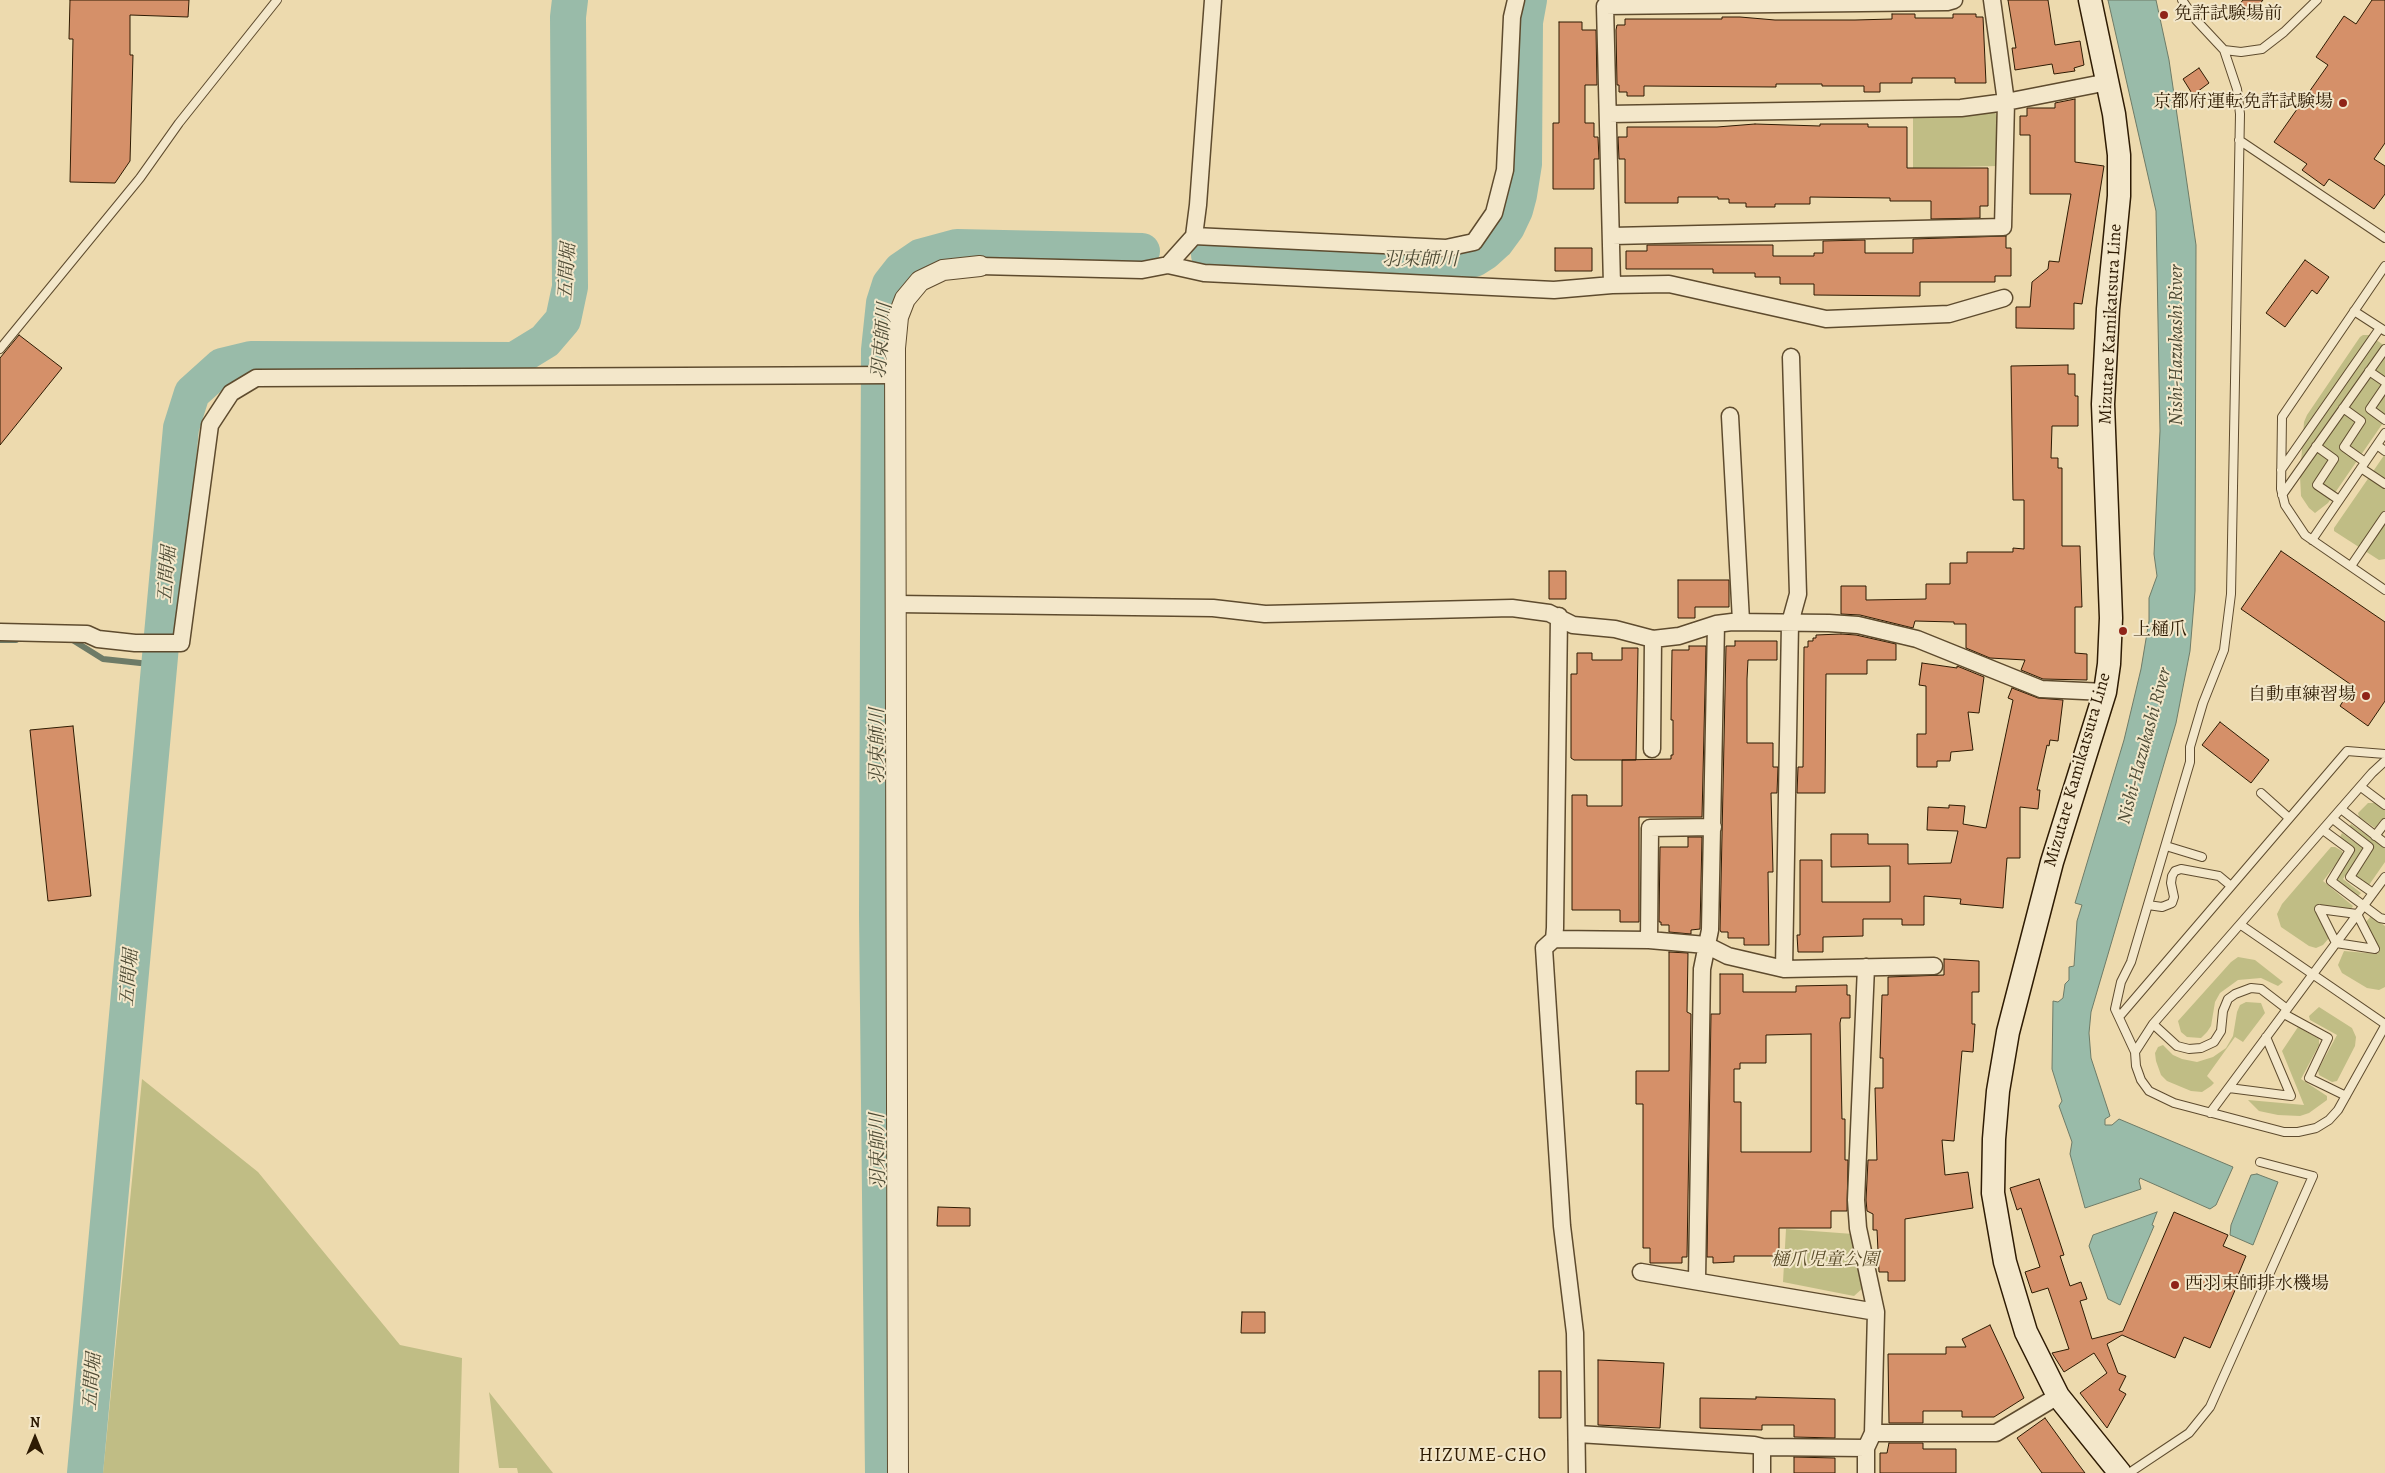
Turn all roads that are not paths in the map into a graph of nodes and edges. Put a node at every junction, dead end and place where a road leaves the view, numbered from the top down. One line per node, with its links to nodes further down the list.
1 (277, 0): 26 (lane)
2 (1213, 0): 14 (street)
3 (1516, 0): 14 (street)
4 (1954, 0): 12 (street)
5 (1992, 0): 11 (street)
6 (2090, 0): 10 (main road, Mizutare Kamikatsura Line)
7 (2182, 0): 9 (lane)
8 (2316, 0): 9 (lane)
9 (2224, 50): 13 (lane)
10 (2108, 82): 11 (street); 55 (main road, Mizutare Kamikatsura Line)
11 (2006, 102): 12 (street); 15 (street)
12 (1608, 114): 15 (street)
13 (2239, 140): 16 (lane); 70 (lane)
14 (1194, 236): 17 (street)
15 (1612, 236): 21 (street)
16 (2385, 238)
17 (1168, 265): 18 (street); 21 (street)
18 (980, 266): 29 (street)
19 (2385, 266): 20 (lane)
20 (2382, 277): 23 (lane)
21 (1612, 285): 22 (street)
22 (2004, 298)
23 (2354, 311): 24 (lane); 40 (lane)
24 (2382, 330): 40 (lane)
25 (2385, 349): 28 (lane)
26 (0, 350)
27 (1791, 357): 51 (street)
28 (2369, 372): 30 (lane); 32 (lane)
29 (895, 375): 48 (street); 53 (street)
30 (2385, 382)
31 (2385, 387): 34 (lane)
32 (2343, 408): 37 (lane); 39 (lane)
33 (1730, 416): 50 (street)
34 (2385, 420)
35 (2385, 433): 36 (lane)
36 (2376, 445): 38 (lane); 39 (lane)
37 (2316, 446): 42 (lane); 43 (lane)
38 (2385, 451)
39 (2363, 465): 41 (lane); 43 (lane)
40 (2281, 470): 42 (lane)
41 (2385, 484)
42 (2282, 495): 45 (lane)
43 (2339, 500): 45 (lane)
44 (2385, 516): 46 (lane)
45 (2312, 540): 46 (lane)
46 (2351, 566): 47 (lane)
47 (2385, 590)
48 (896, 604): 49 (street); 105 (street)
49 (1559, 616): 54 (street); 80 (street)
50 (1741, 621): 51 (street); 52 (street)
51 (1790, 622): 55 (street); 86 (street)
52 (1716, 624): 54 (street); 66 (street)
53 (0, 632)
54 (1653, 639): 56 (street)
55 (2105, 692): 101 (main road, Mizutare Kamikatsura Line)
56 (1652, 749)
57 (2385, 754): 63 (lane)
58 (2385, 761): 59 (lane)
59 (2361, 787): 61 (lane); 62 (lane)
60 (2261, 793): 63 (lane)
61 (2385, 804)
62 (2341, 809): 64 (lane); 68 (lane)
63 (2289, 818): 73 (lane)
64 (2333, 819): 67 (lane); 74 (lane)
65 (2385, 823): 68 (lane)
66 (1713, 827): 81 (street); 83 (street)
67 (2323, 830): 76 (lane); 79 (lane)
68 (2375, 836): 69 (lane)
69 (2385, 843)
70 (2166, 846): 71 (lane); 75 (lane)
71 (2202, 857)
72 (2385, 877): 74 (lane)
73 (2231, 886): 75 (lane); 89 (lane)
74 (2373, 894): 76 (lane)
75 (2148, 905): 89 (lane)
76 (2364, 906): 77 (lane); 78 (lane)
77 (2358, 914): 82 (lane); 82 (lane); 82 (lane)
78 (2385, 919)
79 (2241, 925): 87 (lane); 90 (lane)
80 (1554, 939): 81 (street); 102 (street)
81 (1649, 940): 83 (street)
82 (2336, 943): 87 (lane)
83 (1706, 945): 86 (street); 99 (street)
84 (1934, 966): 85 (street)
85 (1866, 967): 86 (street); 100 (street)
86 (1784, 969)
87 (2312, 974): 88 (lane); 91 (lane)
88 (2285, 1011): 90 (lane); 92 (lane); 95 (lane)
89 (2119, 1016): 93 (lane)
90 (2153, 1024): 93 (lane)
91 (2385, 1025): 95 (lane)
92 (2266, 1037): 94 (lane); 94 (lane)
93 (2135, 1052): 96 (lane)
94 (2229, 1088): 96 (lane)
95 (2346, 1096): 96 (lane)
96 (2210, 1113)
97 (2260, 1162): 110 (lane)
98 (1642, 1272): 99 (street)
99 (1696, 1280): 100 (street)
100 (1876, 1312): 103 (street)
101 (2058, 1396): 103 (street); 109 (main road, Mizutare Kamikatsura Line)
102 (1578, 1434): 104 (street); 106 (street)
103 (1869, 1441): 104 (street); 108 (street)
104 (1762, 1447): 107 (street)
105 (898, 1473)
106 (1577, 1473)
107 (1762, 1473)
108 (1866, 1473)
109 (2120, 1473)
110 (2129, 1473)

